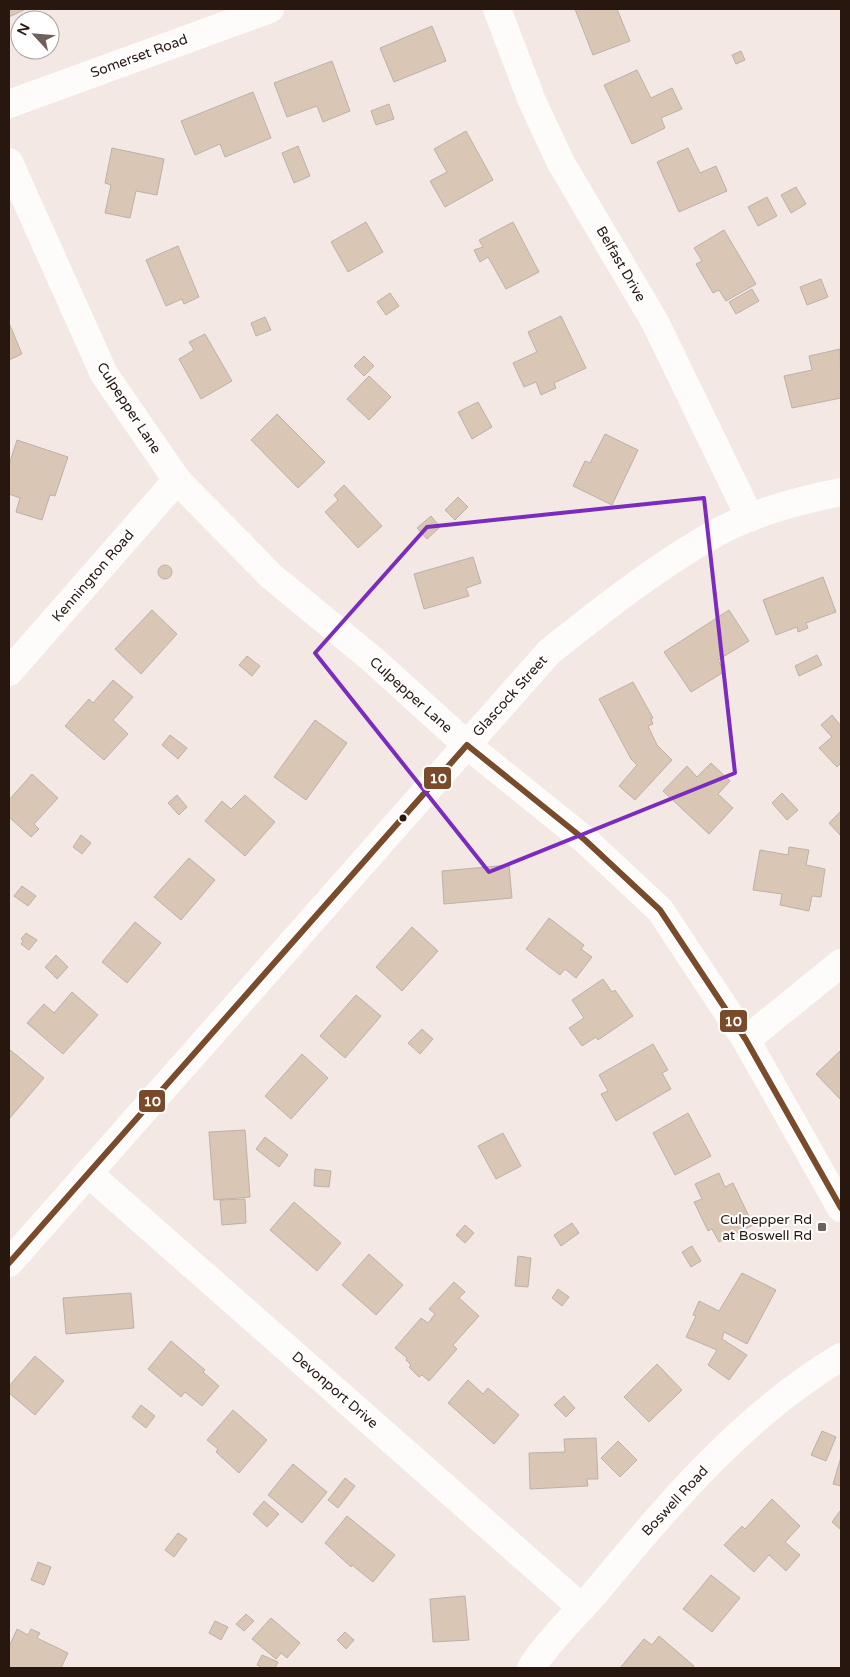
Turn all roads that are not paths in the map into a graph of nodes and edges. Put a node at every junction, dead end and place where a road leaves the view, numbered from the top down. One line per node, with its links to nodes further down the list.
1 (270, 9): 3 (street, Somerset Road)
2 (497, 9): 7 (street, Belfast Drive)
3 (9, 104)
4 (9, 162): 5 (street, Culpepper Lane)
5 (177, 480): 8 (street, Kennington Road); 9 (street, Culpepper Lane)
6 (841, 492): 7 (street, Glascock Street)
7 (750, 518): 9 (street, Glascock Street)
8 (9, 672)
9 (467, 745): 11 (street, Culpepper Lane); 12 (street, Glascock Street)
10 (841, 963): 11 (street)
11 (746, 1040): 13 (street, Culpepper Lane)
12 (88, 1173): 14 (street, Glascock Street); 16 (street, Devonport Drive)
13 (841, 1208)
14 (9, 1263)
15 (841, 1357): 16 (street, Boswell Road)
16 (582, 1608): 17 (street, Boswell Road)
17 (531, 1668)

